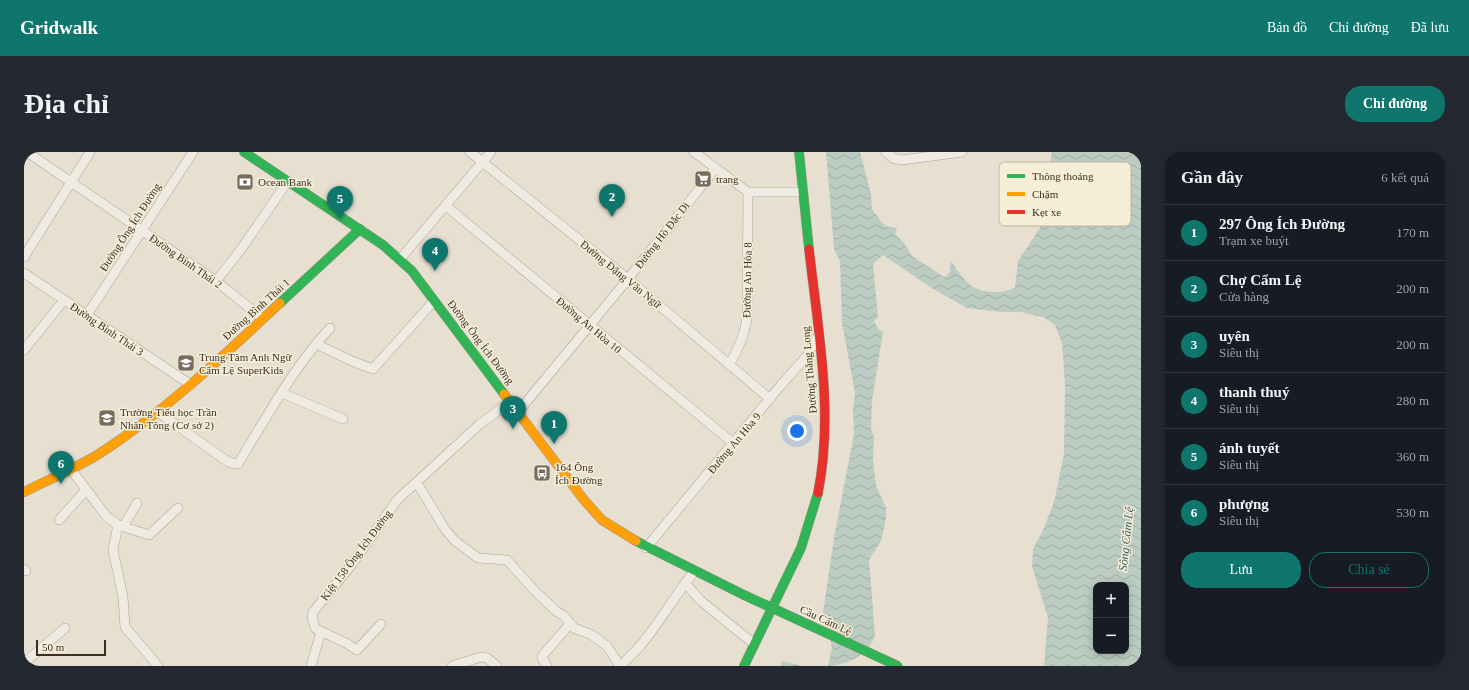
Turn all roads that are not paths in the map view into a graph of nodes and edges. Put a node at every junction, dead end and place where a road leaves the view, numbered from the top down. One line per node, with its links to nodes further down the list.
1 (26, 152): 15 (street, Đường Bình Thái 2)
2 (90, 152): 15 (street)
3 (193, 152): 20 (street, Đường Ông Ích Đường)
4 (244, 152): 11 (street, Đường Ông Ích Đường)
5 (470, 152): 12 (street, Đường Đặng Văn Ngữ)
6 (491, 152): 12 (street)
7 (694, 152): 13 (street)
8 (799, 152): 17 (street, Đường Thăng Long)
9 (886, 152): 10 (street)
10 (957, 152)
11 (258, 156): 14 (street, Đường Ông Ích Đường)
12 (483, 163): 18 (street); 24 (street, Đường Đặng Văn Ngữ)
13 (715, 169): 16 (street); 24 (street, Đường Hồ Đắc Di)
14 (288, 181): 19 (street, Đường Ông Ích Đường); 25 (street)
15 (71, 183): 20 (street, Đường Bình Thái 2); 21 (street)
16 (748, 192): 17 (street); 35 (street, Đường An Hòa 8)
17 (803, 192): 32 (street, Đường Thăng Long)
18 (446, 206): 22 (street); 30 (street, Đường An Hòa 10)
19 (360, 230): 22 (street, Đường Ông Ích Đường); 29 (street, Đường Bình Thái 1)
20 (142, 231): 25 (street, Đường Bình Thái 2); 28 (street, Đường Ông Ích Đường)
21 (24, 257)
22 (400, 259): 27 (street, Đường Ông Ích Đường)
23 (24, 273): 26 (street, Đường Bình Thái 3)
24 (628, 279): 30 (street, Đường Hồ Đắc Di); 35 (street, Đường Đặng Văn Ngữ)
25 (216, 281): 29 (street, Đường Bình Thái 2)
26 (64, 300): 28 (street, Đường Bình Thái 3); 34 (street)
27 (434, 300): 33 (street); 39 (street, Đường Ông Ích Đường)
28 (87, 315): 36 (street, Đường Bình Thái 3)
29 (263, 319): 36 (street, Đường Bình Thái 1)
30 (589, 326): 41 (street, Đường Hồ Đắc Di); 43 (street, Đường An Hòa 10)
31 (330, 328): 33 (street)
32 (818, 336): 38 (street, Đường An Hòa 9); 60 (street, Đường Thăng Long)
33 (316, 344): 37 (street)
34 (24, 350)
35 (730, 365): 38 (street, Đường Đặng Văn Ngữ)
36 (190, 385): 40 (street, Đường Bình Thái 1)
37 (282, 393): 40 (street); 42 (street)
38 (770, 399): 43 (street, Đường An Hòa 9)
39 (510, 402): 41 (street, Đường Ông Ích Đường); 45 (street, Kiệt 158 Ông Ích Đường)
40 (158, 412): 44 (street, Đường Bình Thái 1)
41 (518, 412): 52 (street, Đường Ông Ích Đường)
42 (343, 419)
43 (733, 443): 52 (street, Đường An Hòa 9)
44 (70, 468): 46 (street); 47 (street, Đường Bình Thái 1)
45 (417, 483): 57 (street); 59 (street, Kiệt 158 Ông Ích Đường)
46 (86, 490): 50 (street); 51 (street)
47 (24, 492)
48 (137, 503): 51 (street)
49 (178, 508): 51 (street)
50 (59, 520)
51 (121, 526): 62 (street)
52 (646, 548): 53 (street, Đường Ông Ích Đường)
53 (694, 572): 54 (street); 55 (street, Đường Ông Ích Đường)
54 (685, 583): 60 (street); 67 (street)
55 (744, 595): 69 (street, Cầu Cẩm Lệ, bridge)
56 (381, 624): 59 (street)
57 (570, 624): 66 (street); 67 (street)
58 (65, 628): 61 (street)
59 (321, 632): 63 (street)
60 (754, 644): 68 (street, Đường Thăng Long)
61 (24, 663)
62 (158, 666)
63 (311, 666)
64 (452, 666): 65 (street)
65 (497, 666)
66 (547, 666)
67 (620, 666)
68 (744, 666)
69 (898, 666)

